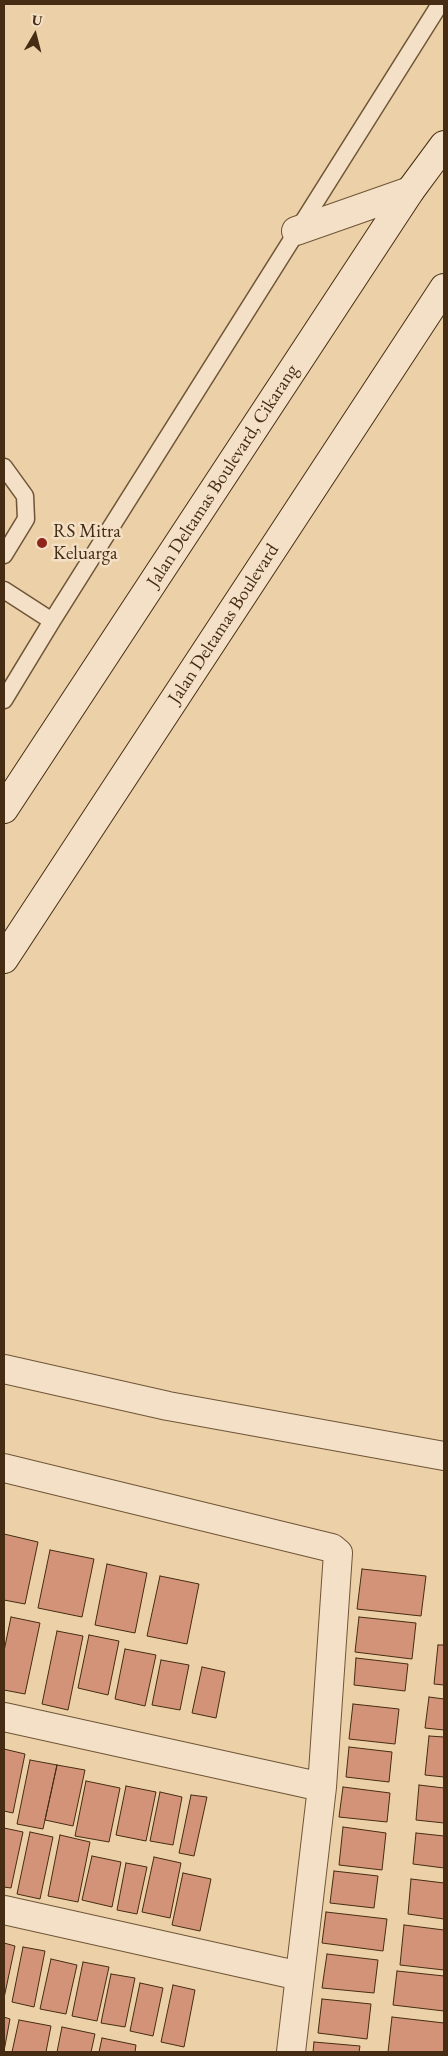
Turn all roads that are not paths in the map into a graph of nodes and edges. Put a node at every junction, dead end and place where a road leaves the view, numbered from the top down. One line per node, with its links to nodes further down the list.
1 (440, 4): 4 (lane)
2 (444, 144): 3 (street, Jalan Deltamas Boulevard, Cikarang)
3 (410, 191): 4 (street); 11 (street, Jalan Deltamas Boulevard, Cikarang)
4 (296, 231): 9 (lane)
5 (444, 288): 12 (street, Jalan Deltamas Boulevard)
6 (4, 467): 7 (lane)
7 (4, 556)
8 (4, 590): 9 (lane)
9 (52, 621): 10 (lane)
10 (4, 700)
11 (4, 809)
12 (4, 959)
13 (4, 1369): 14 (street)
14 (444, 1456)
15 (4, 1468): 17 (street)
16 (4, 1717): 17 (street)
17 (322, 1787): 19 (street)
18 (4, 1910): 19 (street)
19 (300, 1976): 20 (street)
20 (291, 2052)

